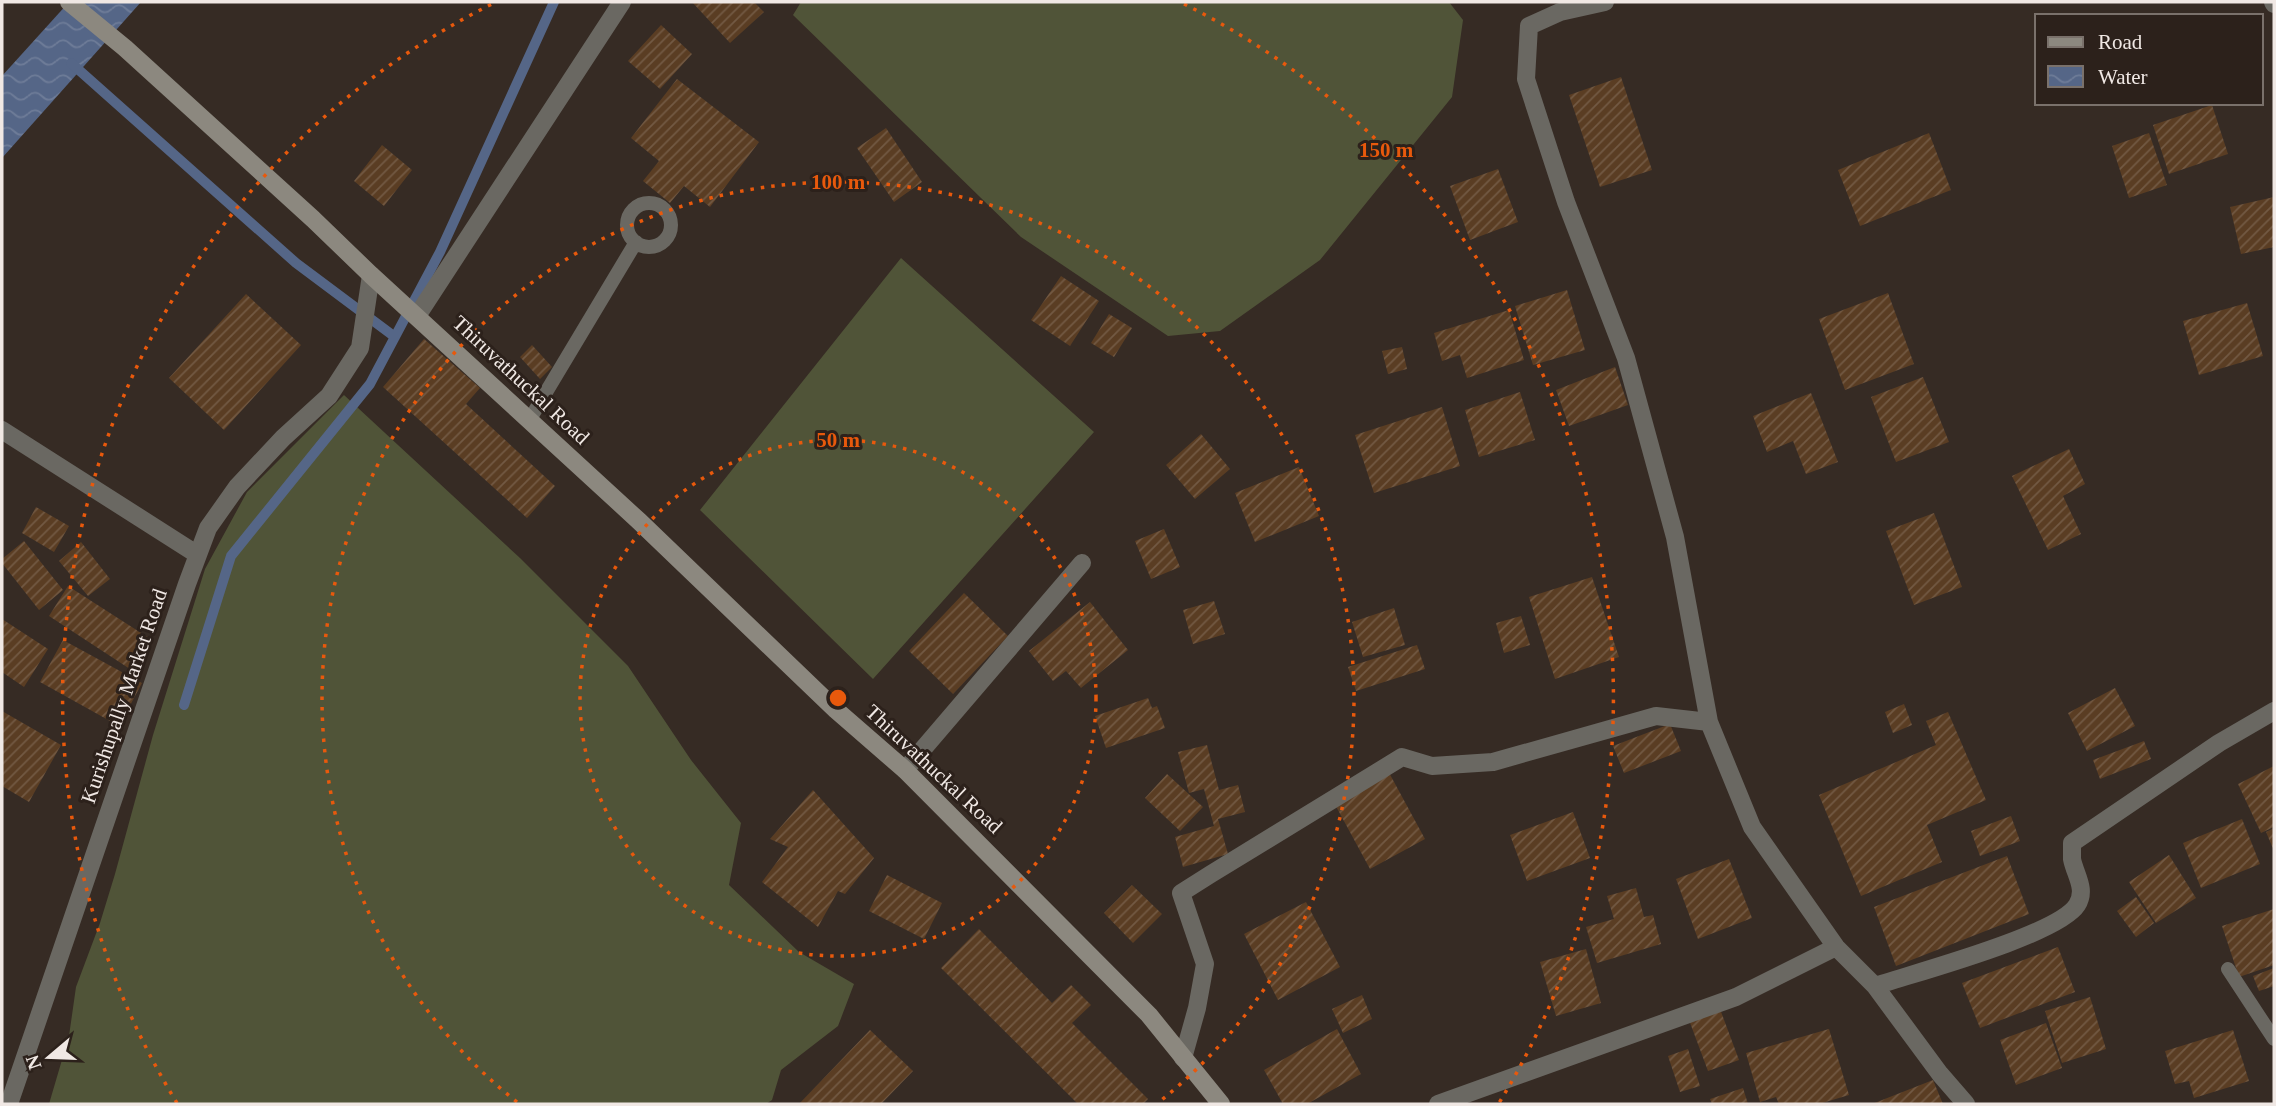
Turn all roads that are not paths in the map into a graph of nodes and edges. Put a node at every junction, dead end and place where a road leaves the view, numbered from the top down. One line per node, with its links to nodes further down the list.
1 (69, 2): 5 (main road, Thiruvathuckal Road)
2 (622, 2): 6 (street)
3 (1605, 2): 12 (street)
4 (636, 242): 7 (lane)
5 (371, 275): 6 (main road, Thiruvathuckal Road); 9 (street, Kurishupally Market Road)
6 (411, 311): 7 (main road, Thiruvathuckal Road)
7 (530, 419): 13 (main road, Thiruvathuckal Road)
8 (2, 430): 9 (street)
9 (198, 555): 19 (street, Kurishupally Market Road)
10 (1082, 563): 13 (street)
11 (2274, 711): 16 (street)
12 (1709, 722): 14 (street); 18 (street)
13 (905, 770): 18 (main road, Thiruvathuckal Road)
14 (1836, 947): 16 (street); 21 (street)
15 (2228, 969): 17 (lane)
16 (1875, 986): 22 (street)
17 (2274, 1039)
18 (1183, 1058): 20 (main road, Thiruvathuckal Road)
19 (9, 1104)
20 (1221, 1104)
21 (1438, 1104)
22 (1966, 1104)

